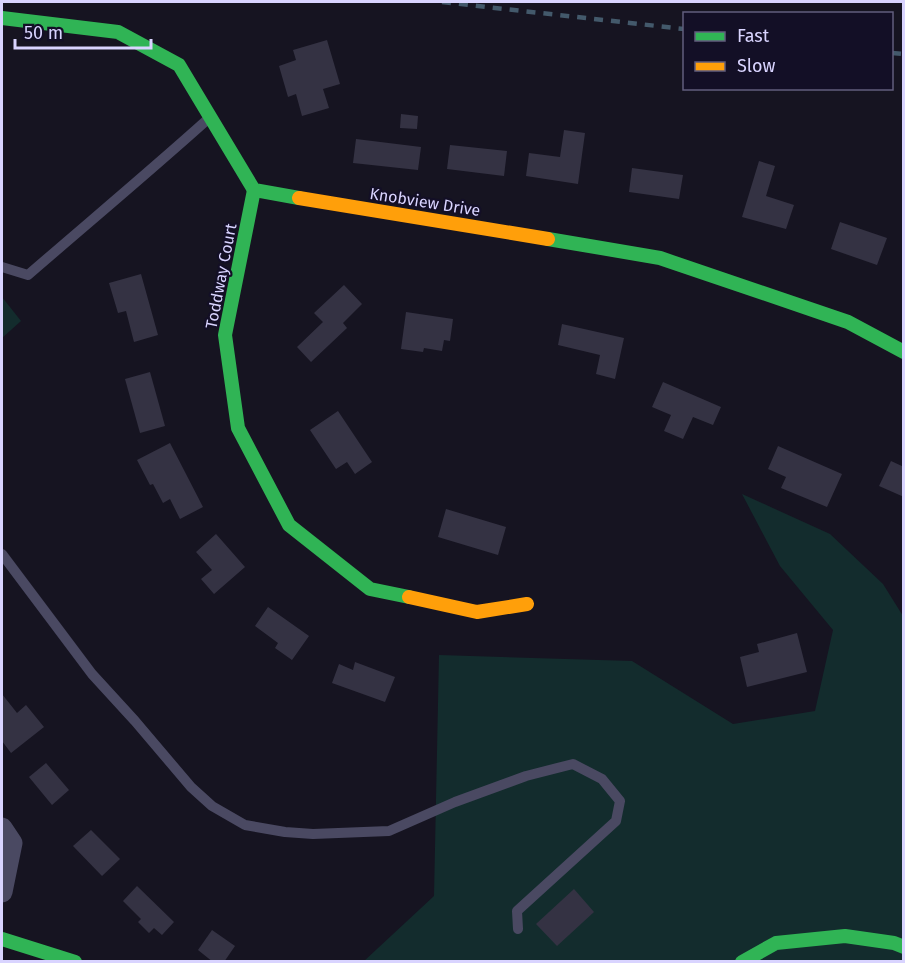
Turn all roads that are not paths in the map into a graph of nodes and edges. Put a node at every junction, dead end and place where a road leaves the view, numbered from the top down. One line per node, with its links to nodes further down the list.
1 (2, 18): 2 (street)
2 (210, 117): 3 (street); 4 (lane)
3 (255, 190): 5 (street, Knobview Drive); 7 (street, Toddway Court)
4 (2, 267)
5 (903, 352)
6 (2, 554): 10 (lane)
7 (527, 604)
8 (2, 828): 9 (street)
9 (2, 892)
10 (518, 929)
11 (2, 939): 13 (street)
12 (903, 947): 14 (street)
13 (75, 962)
14 (742, 962)

